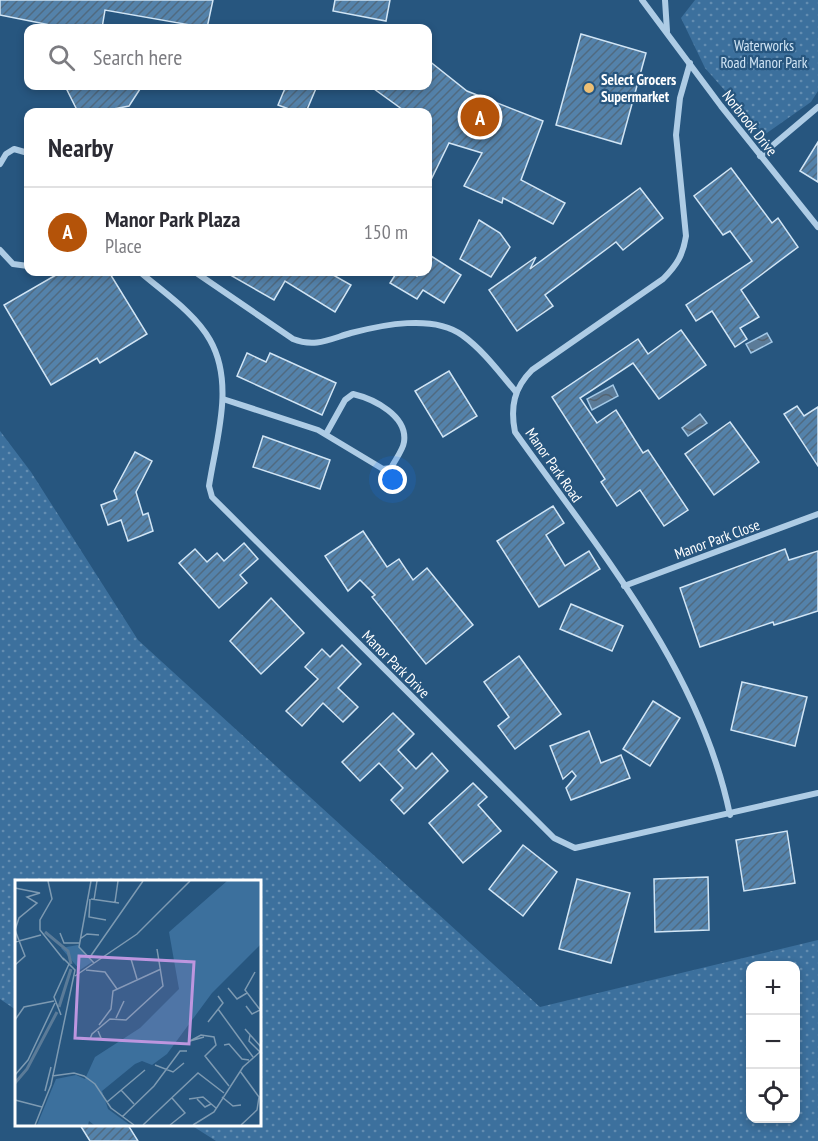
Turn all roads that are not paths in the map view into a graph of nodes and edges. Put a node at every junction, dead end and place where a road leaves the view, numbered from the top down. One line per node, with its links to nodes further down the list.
1 (642, 0): 3 (street, Norbrook Drive)
2 (665, 0): 3 (street)
3 (667, 31): 4 (street, Norbrook Drive)
4 (690, 63): 7 (street, Norbrook Drive); 14 (street)
5 (817, 111): 7 (street)
6 (24, 152): 8 (street)
7 (760, 156): 9 (street, Norbrook Drive)
8 (0, 164)
9 (818, 227)
10 (0, 250): 11 (street)
11 (24, 265)
12 (145, 276): 15 (street, Manor Park Drive)
13 (201, 276): 14 (street)
14 (516, 392): 18 (street, Manor Park Road)
15 (223, 399): 16 (street); 20 (street, Manor Park Drive)
16 (326, 434): 16 (street)
17 (818, 514): 18 (street, Manor Park Close)
18 (624, 586): 20 (street, Manor Park Road)
19 (818, 793): 20 (street, Manor Park Drive)
20 (730, 815)

